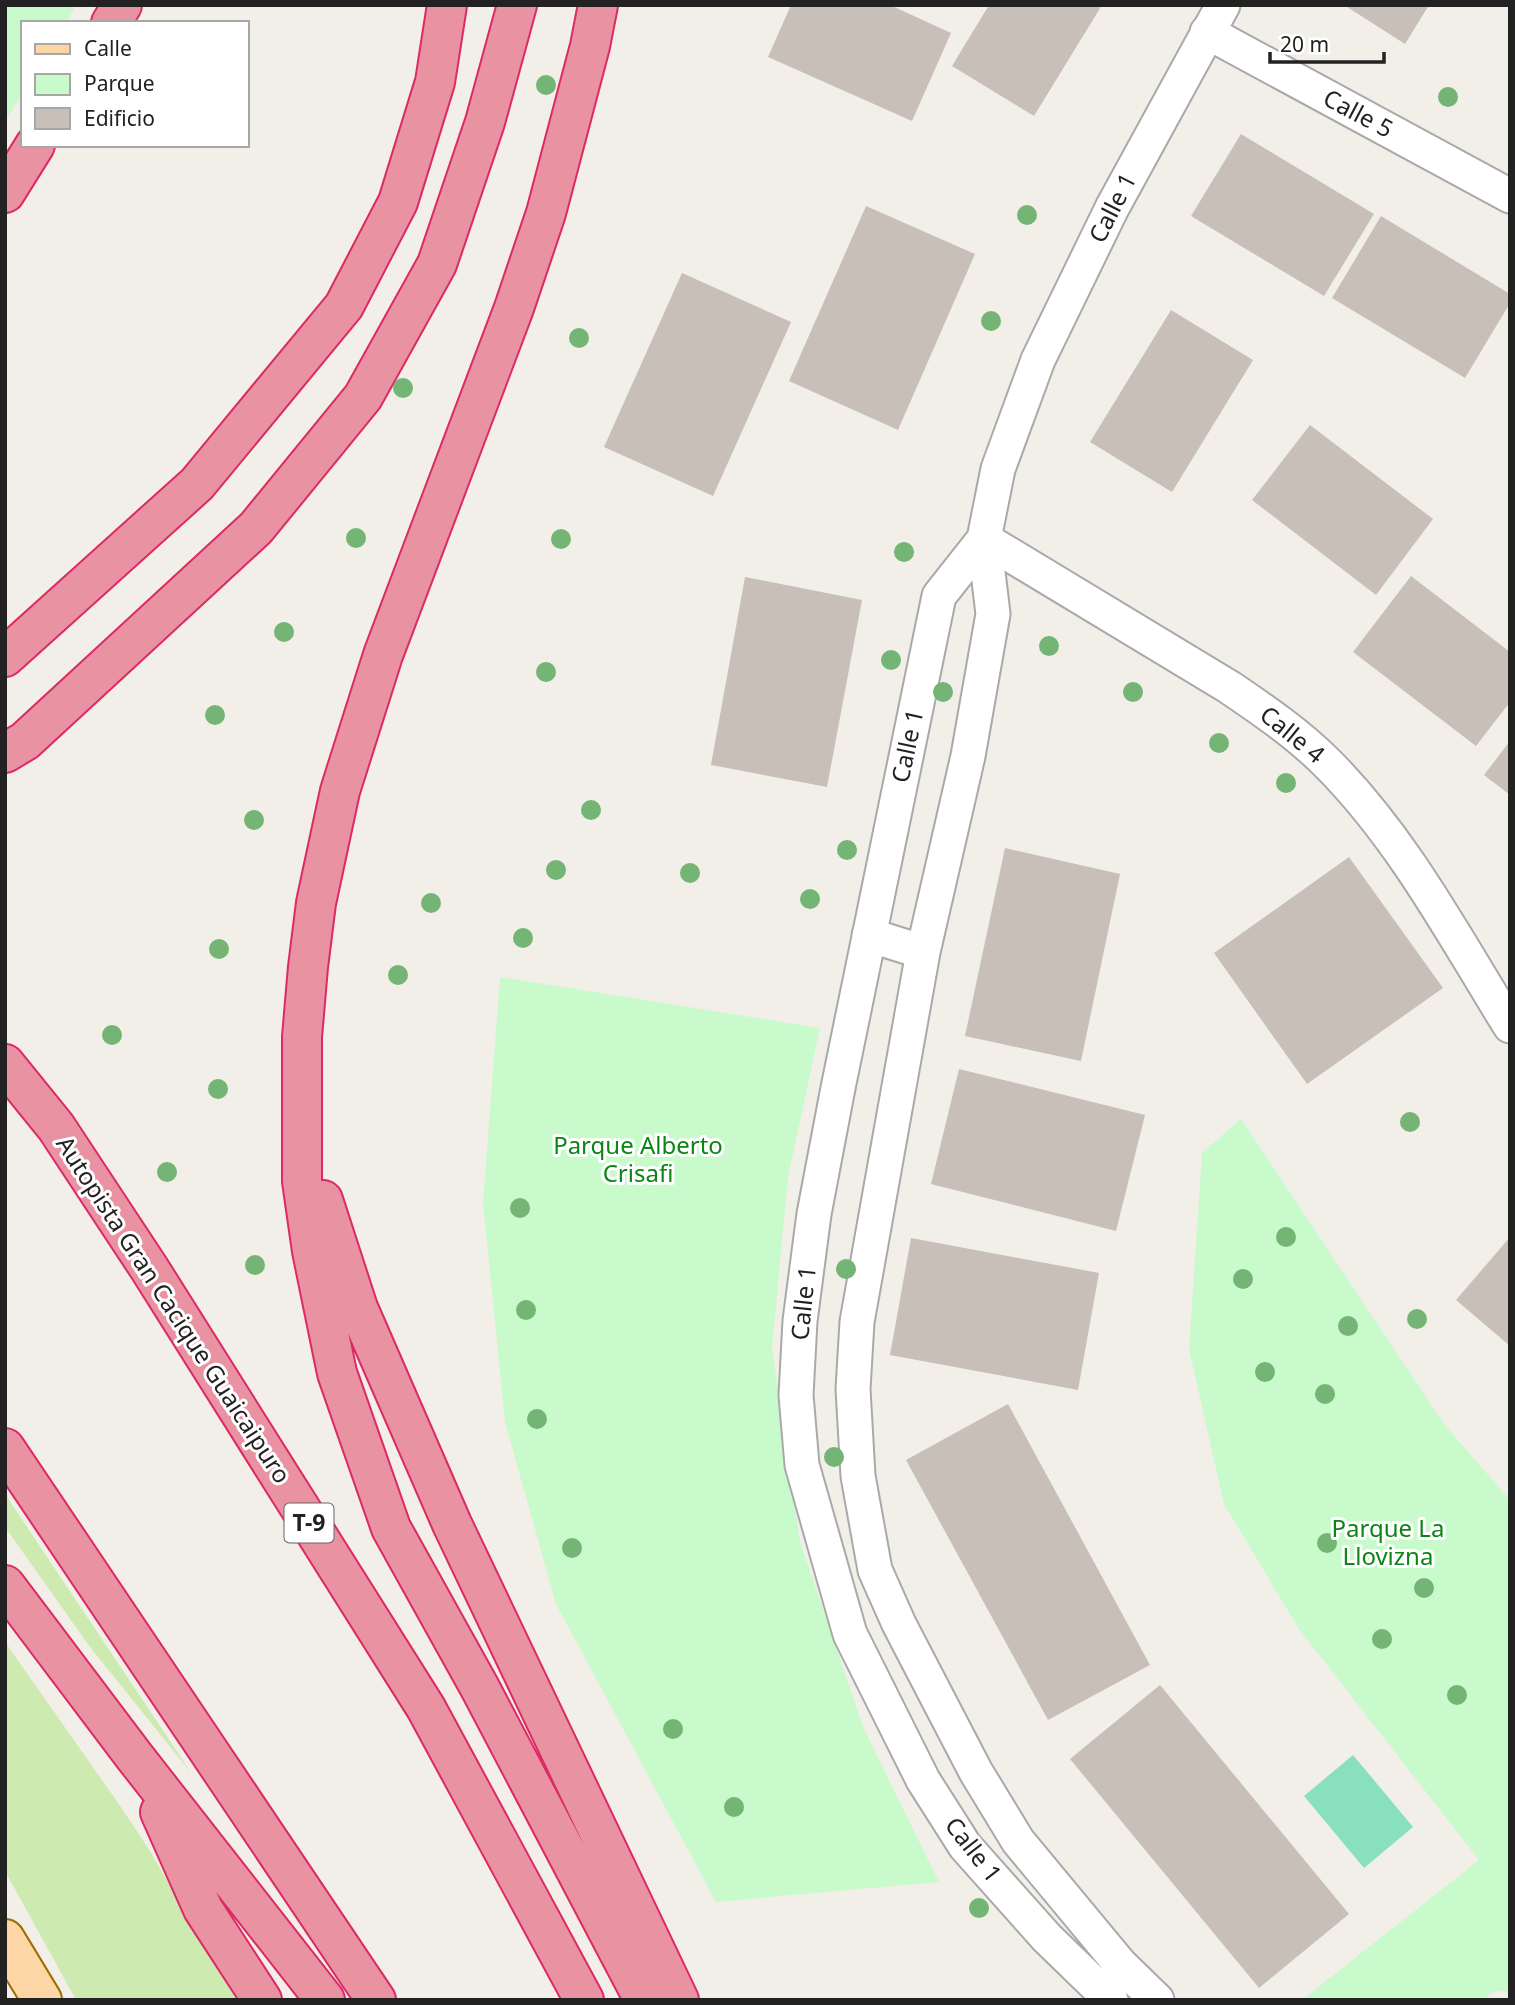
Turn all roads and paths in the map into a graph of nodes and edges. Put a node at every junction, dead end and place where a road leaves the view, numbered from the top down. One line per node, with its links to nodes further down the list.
1 (121, 5): 6 (highway)
2 (447, 5): 11 (highway)
3 (517, 5): 12 (highway)
4 (598, 5): 17 (highway)
5 (1215, 19): 9 (street, Calle 5); 10 (street, Calle 1)
6 (112, 21)
7 (34, 147): 8 (highway)
8 (5, 193)
9 (1510, 196)
10 (984, 538): 13 (street, Calle 1); 14 (street, Calle 1); 15 (street, Calle 4)
11 (5, 657)
12 (5, 753)
13 (869, 935): 14 (street); 21 (street, Calle 1)
14 (923, 952): 19 (street, Calle 1)
15 (1510, 1026)
16 (5, 1064): 30 (highway, Autopista Gran Cacique Guaicaipuro / T-9)
17 (302, 1139): 31 (highway); 32 (highway)
18 (5, 1448): 29 (highway)
19 (875, 1570): 21 (street); 22 (street, Calle 1)
20 (5, 1585): 23 (highway)
21 (836, 1589): 24 (street, Calle 1)
22 (960, 1742): 24 (street); 34 (street, Calle 1)
23 (134, 1756): 27 (highway); 28 (highway)
24 (923, 1780): 33 (street, Calle 1)
25 (5, 1938): 26 (main road)
26 (42, 2000)
27 (262, 2000)
28 (325, 2000)
29 (376, 2000)
30 (584, 2000)
31 (644, 2000)
32 (679, 2000)
33 (1111, 2000)
34 (1157, 2000)

